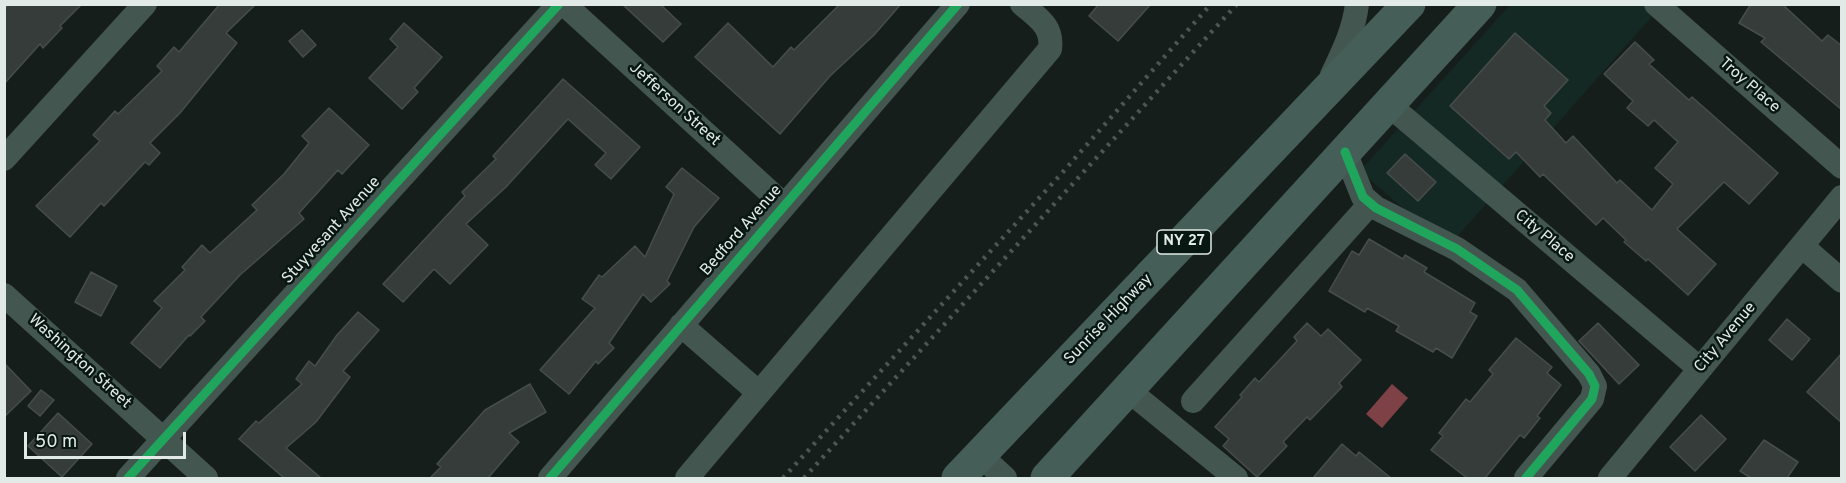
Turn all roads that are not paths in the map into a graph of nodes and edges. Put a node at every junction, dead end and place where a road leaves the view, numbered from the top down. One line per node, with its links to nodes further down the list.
1 (145, 4): 13 (street)
2 (559, 4): 26 (street, Stuyvesant Avenue)
3 (564, 4): 17 (street, Jefferson Street)
4 (958, 4): 17 (street, Bedford Avenue)
5 (1022, 4): 24 (street)
6 (1357, 4): 10 (street)
7 (1409, 4): 10 (highway, Sunrise Highway / NY 27)
8 (1480, 4): 11 (highway)
9 (1656, 4): 14 (street, Troy Place)
10 (1320, 99): 27 (highway, Sunrise Highway / NY 27)
11 (1389, 105): 12 (highway); 22 (street, City Place)
12 (1345, 152): 16 (street); 23 (highway)
13 (4, 159)
14 (1842, 167)
15 (1842, 197): 18 (street, City Avenue)
16 (1370, 204): 25 (street); 36 (street)
17 (784, 205): 21 (street, Bedford Avenue)
18 (1802, 246): 19 (street); 22 (street, City Avenue)
19 (1842, 281)
20 (4, 295): 26 (street, Washington Street)
21 (681, 325): 24 (street); 30 (street, Bedford Avenue)
22 (1700, 369): 37 (street, City Avenue)
23 (1128, 390): 34 (highway); 35 (street)
24 (759, 393): 31 (street)
25 (1193, 401)
26 (163, 440): 28 (street, Stuyvesant Avenue); 29 (street, Washington Street)
27 (980, 455): 32 (highway, Sunrise Highway / NY 27); 33 (street)
28 (128, 478)
29 (206, 478)
30 (549, 478)
31 (687, 478)
32 (958, 478)
33 (1005, 478)
34 (1047, 478)
35 (1236, 478)
36 (1526, 478)
37 (1610, 478)

